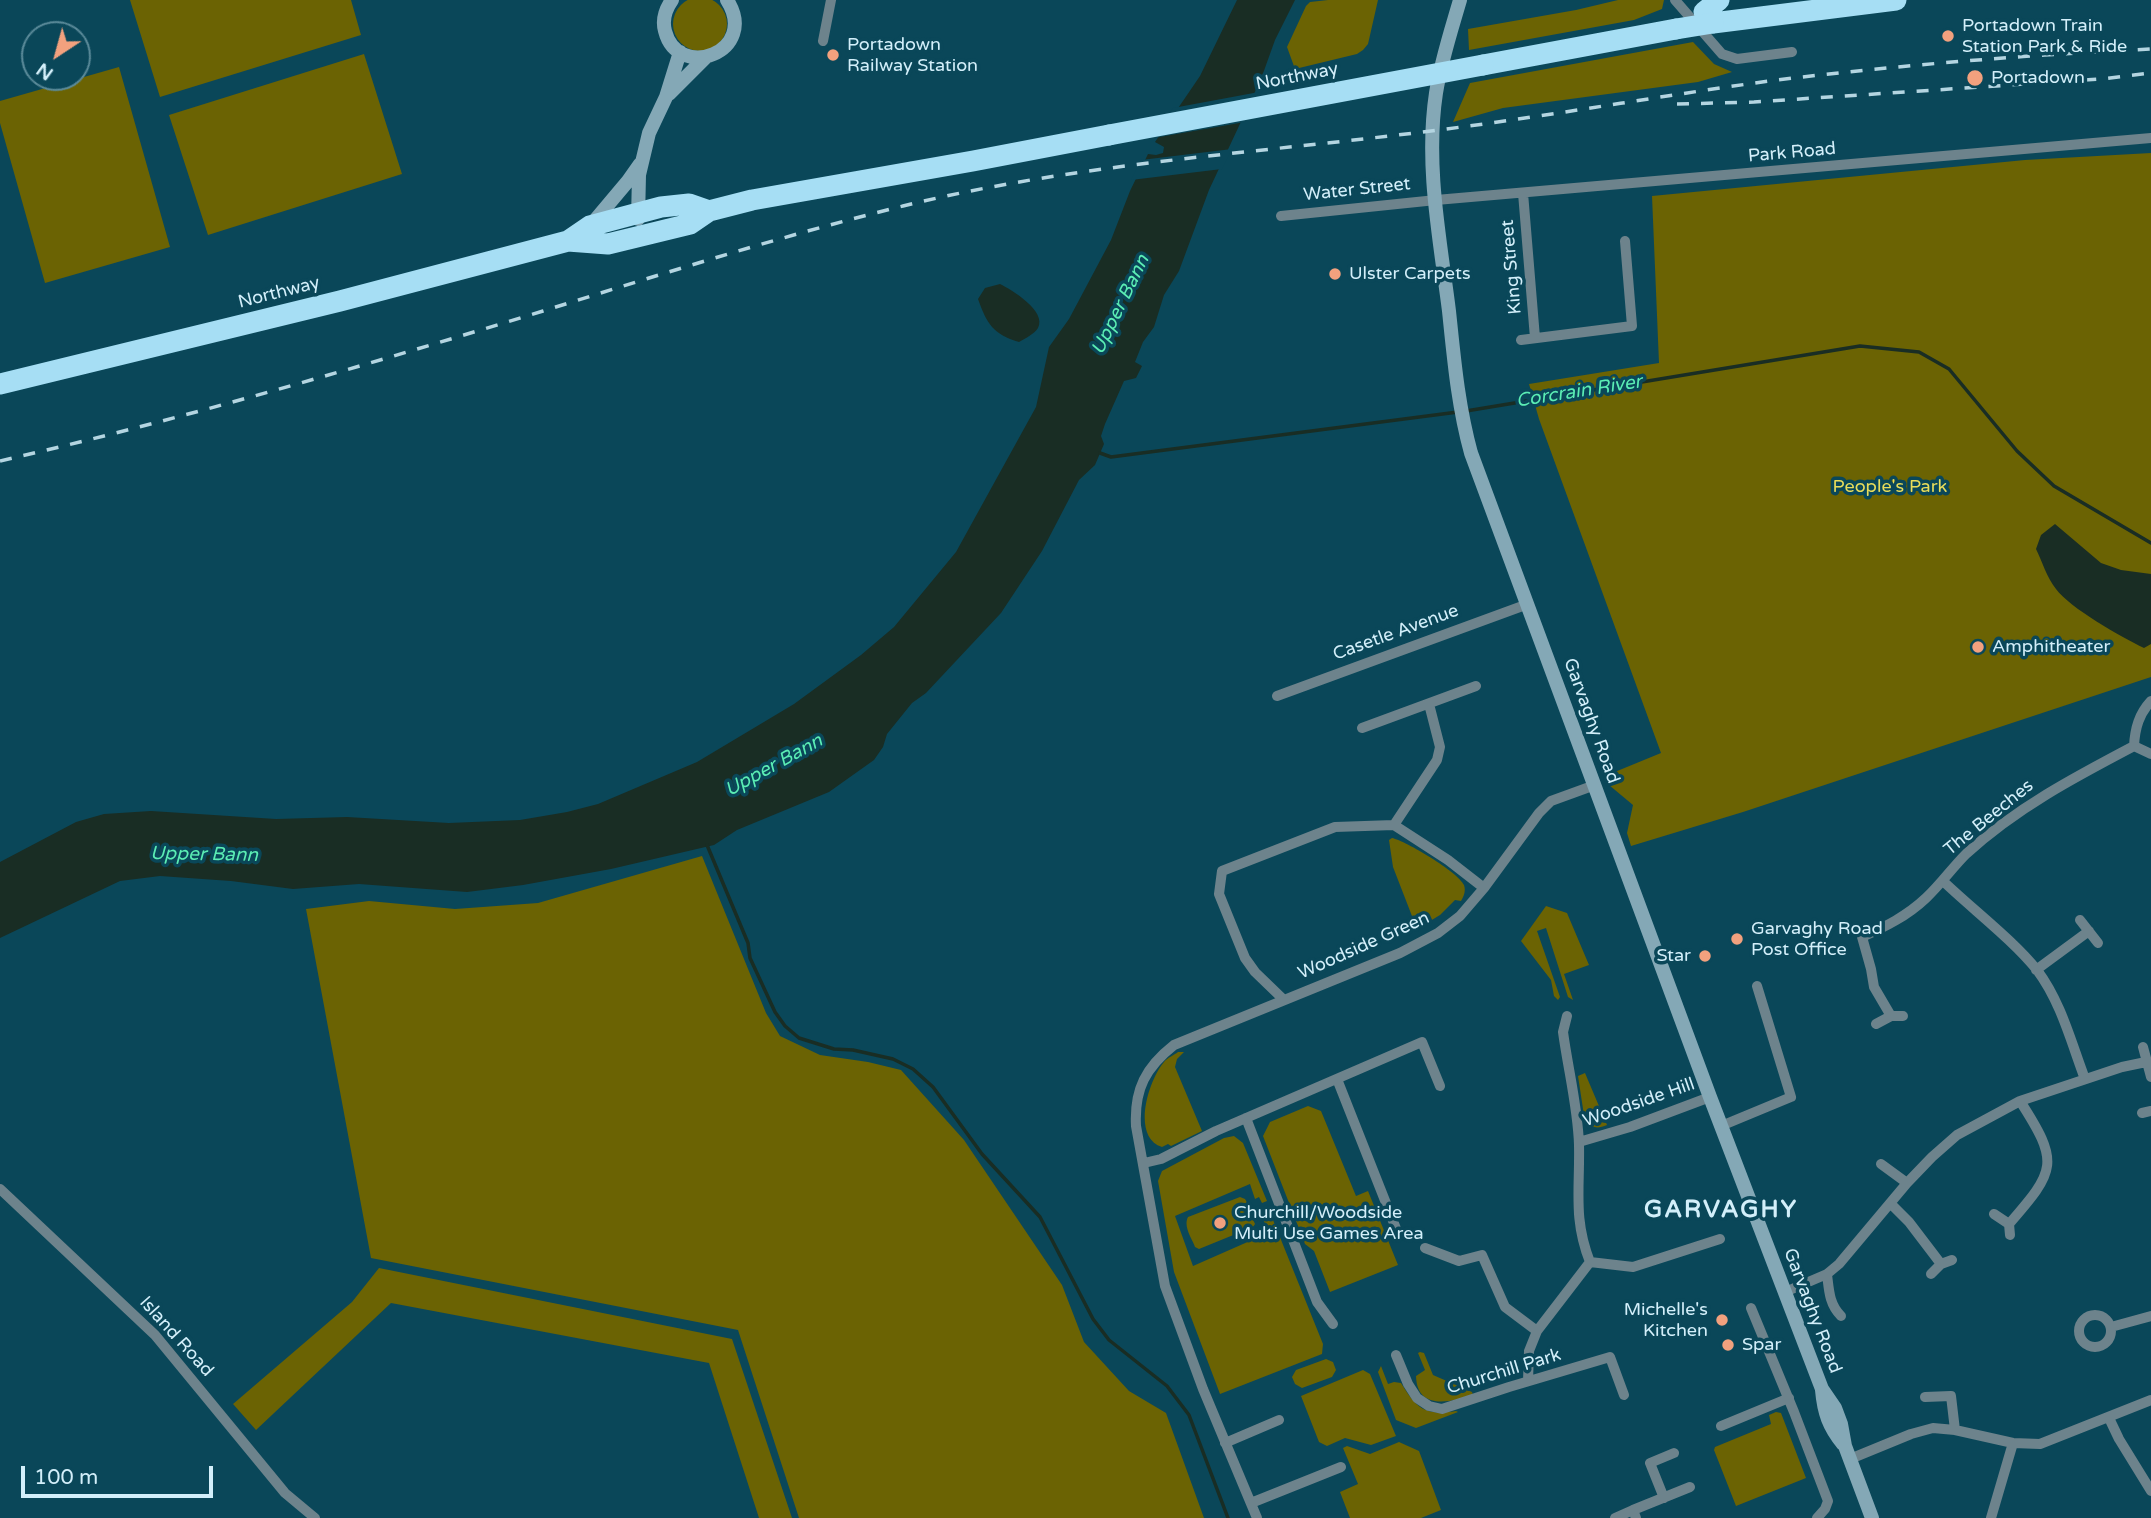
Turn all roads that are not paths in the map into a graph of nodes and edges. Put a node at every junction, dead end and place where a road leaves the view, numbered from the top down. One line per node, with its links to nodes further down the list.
1 (671, 0): 11 (main road)
2 (727, 0): 13 (main road)
3 (831, 0): 10 (street)
4 (1460, 0): 18 (main road, Garvaghy Road)
5 (1675, 0): 12 (street)
6 (1896, 0): 7 (highway, Northway)
7 (1846, 3): 8 (highway, Northway)
8 (1784, 7): 9 (highway, Northway)
9 (1712, 12): 19 (highway, Northway, bridge)
10 (822, 41)
11 (680, 52): 13 (main road); 14 (main road)
12 (1792, 52)
13 (705, 58): 14 (main road)
14 (666, 97): 16 (main road)
15 (2151, 138): 17 (street, Park Road)
16 (642, 160): 20 (main road); 22 (main road)
17 (1523, 193): 18 (street, Park Road); 26 (street, King Street)
18 (1436, 200): 21 (street, Water Street); 29 (main road, Garvaghy Road)
19 (709, 211): 20 (highway, Northway); 23 (highway, Northway)
20 (637, 214): 22 (highway, Northway); 23 (main road)
21 (1281, 216)
22 (590, 226): 24 (highway, Northway)
23 (642, 236): 24 (highway, Northway)
24 (568, 241): 28 (highway, Northway)
25 (1625, 242): 26 (street)
26 (1535, 338): 27 (street)
27 (1521, 340)
28 (0, 384)
29 (1528, 604): 31 (street, Casetle Avenue); 37 (main road, Garvaghy Road)
30 (1476, 686): 33 (street)
31 (1277, 696)
32 (2151, 701): 35 (street)
33 (1429, 704): 34 (street); 38 (street)
34 (1362, 727)
35 (2134, 746): 36 (street); 39 (street, The Beeches)
36 (2151, 754)
37 (1595, 785): 40 (street, Woodside Green); 55 (main road, Garvaghy Road)
38 (1394, 825): 40 (street); 46 (street, Woodside Green)
39 (1943, 881): 44 (street, The Beeches); 48 (street, The Beeches)
40 (1484, 888): 46 (street, Woodside Green)
41 (2080, 920): 42 (street)
42 (2088, 931): 43 (street); 44 (street)
43 (2098, 943)
44 (2036, 970): 53 (street, The Beeches)
45 (1757, 986): 58 (street)
46 (1284, 1000): 60 (street, Woodside Green)
47 (1567, 1016): 59 (street, Woodside Hill)
48 (1876, 1024)
49 (2143, 1047): 50 (street)
50 (2146, 1062): 51 (street); 53 (street)
51 (2151, 1077)
52 (1337, 1079): 54 (street); 57 (street); 66 (street)
53 (2085, 1079): 56 (street)
54 (1440, 1086)
55 (1710, 1097): 58 (main road, Garvaghy Road); 59 (street, Woodside Hill)
56 (2020, 1101): 62 (street); 65 (street)
57 (1246, 1118): 60 (street); 76 (street)
58 (1721, 1126): 72 (main road, Garvaghy Road)
59 (1579, 1142): 69 (street, Woodside Hill)
60 (1144, 1163): 89 (street)
61 (1881, 1164): 62 (street)
62 (1907, 1184): 64 (street)
63 (0, 1189): 99 (street, Island Road)
64 (1891, 1204): 70 (street); 71 (street)
65 (1994, 1214)
66 (1397, 1231)
67 (1720, 1239): 69 (street)
68 (1425, 1248): 78 (street)
69 (1590, 1262): 78 (street)
70 (1827, 1273): 72 (street); 74 (street)
71 (1931, 1274)
72 (1785, 1292): 92 (main road, Garvaghy Road)
73 (1751, 1308): 83 (street)
74 (1833, 1313)
75 (2151, 1316): 77 (street)
76 (1333, 1324)
77 (2111, 1327)
78 (1537, 1331): 80 (street)
79 (1396, 1355): 80 (street, Churchill Park)
80 (1528, 1381): 81 (street, Churchill Park)
81 (1624, 1395)
82 (1925, 1397): 88 (street)
83 (1789, 1398): 87 (street); 102 (street)
84 (2151, 1400): 85 (street)
85 (2109, 1418): 90 (street); 95 (street)
86 (1279, 1420): 89 (street)
87 (1721, 1426)
88 (1955, 1430): 90 (street); 92 (street)
89 (1225, 1443): 97 (street)
90 (2012, 1443): 104 (street)
91 (1674, 1453): 96 (street)
92 (1847, 1453): 103 (main road, Garvaghy Road)
93 (1341, 1467): 97 (street)
94 (1690, 1487): 96 (street)
95 (2151, 1491)
96 (1664, 1497): 98 (street)
97 (1251, 1503): 100 (street)
98 (1635, 1514): 101 (street)
99 (314, 1518)
100 (1257, 1518)
101 (1615, 1518)
102 (1817, 1518)
103 (1872, 1518)
104 (1991, 1518)

